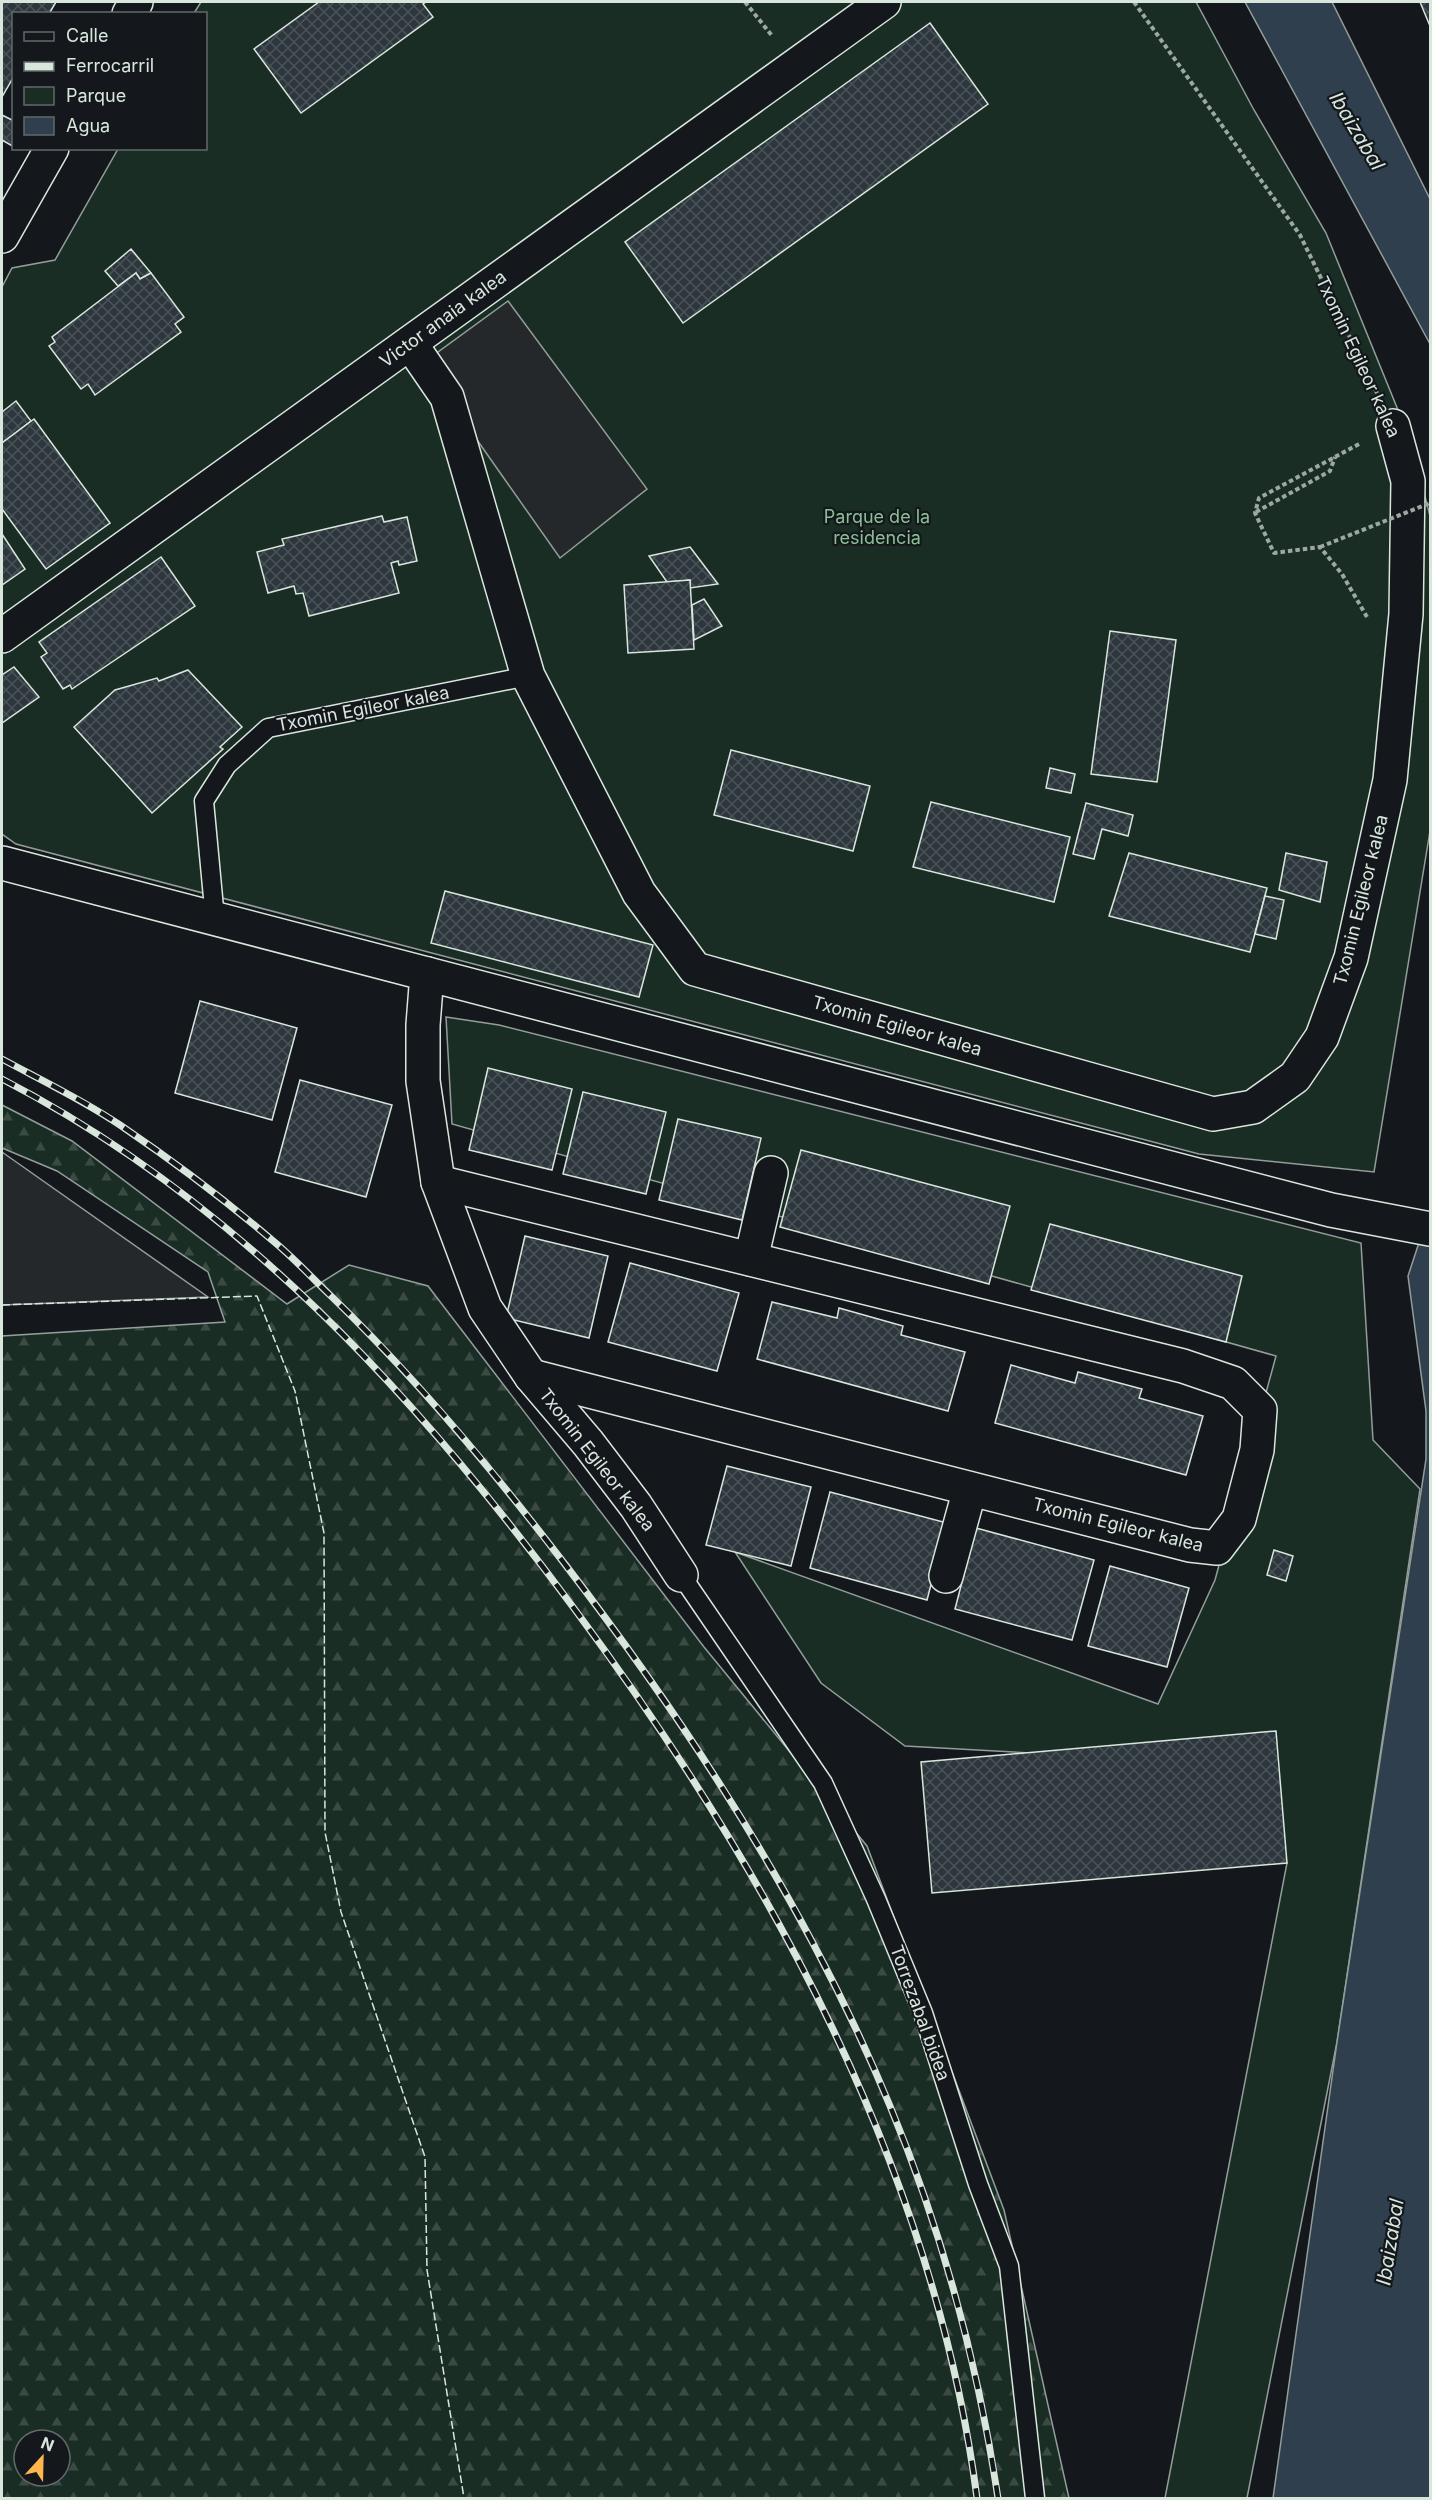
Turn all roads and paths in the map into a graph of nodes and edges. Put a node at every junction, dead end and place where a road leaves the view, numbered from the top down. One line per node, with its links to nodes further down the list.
1 (745, 2): 4 (path)
2 (884, 2): 4 (street, Victor anaia kalea)
3 (1134, 2): 8 (path, Txomin Egileor kalea)
4 (795, 66): 7 (street, Victor anaia kalea)
5 (51, 150): 6 (street)
6 (2, 236)
7 (410, 343): 12 (street, Victor anaia kalea); 13 (street, Txomin Egileor kalea)
8 (1393, 426): 9 (path); 13 (street, Txomin Egileor kalea)
9 (1335, 457): 11 (path); 11 (path)
10 (1431, 503): 11 (path, bridge)
11 (1255, 513)
12 (2, 636)
13 (528, 676): 15 (lane, Txomin Egileor kalea)
14 (2, 863): 15 (street)
15 (215, 919): 16 (street)
16 (427, 974): 18 (street, Txomin Egileor kalea); 19 (street)
17 (771, 1173): 20 (street)
18 (438, 1182): 20 (street, Txomin Egileor kalea); 21 (street, Txomin Egileor kalea)
19 (1431, 1229)
20 (751, 1259): 22 (street, Txomin Egileor kalea)
21 (531, 1376): 22 (street, Txomin Egileor kalea); 23 (street, Txomin Egileor kalea)
22 (970, 1489): 24 (street)
23 (681, 1575): 25 (lane, Torrezabal bidea)
24 (946, 1576)
25 (1035, 2499)

